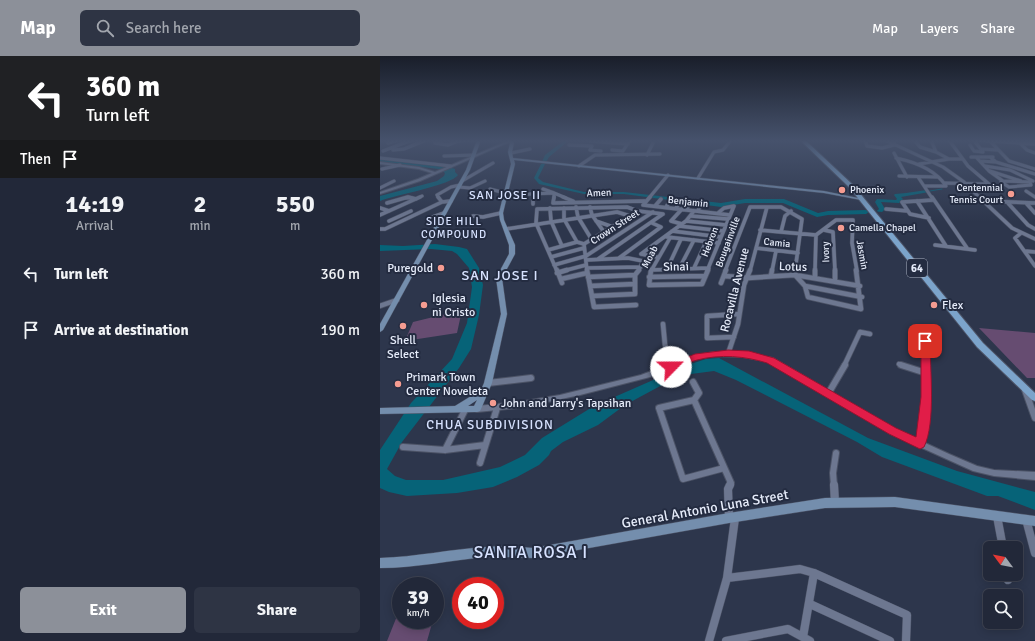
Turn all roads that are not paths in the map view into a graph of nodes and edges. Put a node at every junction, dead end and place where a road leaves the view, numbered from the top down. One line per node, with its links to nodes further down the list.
1 (393, 167): 18 (street)
2 (410, 167): 22 (street)
3 (451, 167): 22 (street)
4 (469, 167): 37 (main road)
5 (486, 167): 37 (street)
6 (513, 167): 46 (main road)
7 (592, 167): 25 (main road)
8 (705, 167): 30 (street)
9 (831, 167): 55 (main road, 64)
10 (901, 167): 27 (street)
11 (924, 167): 29 (street)
12 (943, 167): 38 (street)
13 (971, 167): 38 (street)
14 (986, 167): 20 (street)
15 (997, 167): 21 (street)
16 (1012, 167): 19 (street)
17 (1020, 167): 19 (street)
18 (381, 169)
19 (1017, 169): 21 (street); 24 (street)
20 (989, 171): 23 (street); 33 (street)
21 (1010, 172): 23 (street); 35 (street)
22 (435, 173): 45 (street)
23 (1005, 174): 34 (street)
24 (1035, 174)
25 (668, 175): 30 (main road); 72 (street)
26 (899, 176): 27 (street)
27 (907, 177): 28 (street)
28 (918, 177): 29 (street); 39 (street)
29 (937, 177): 36 (street)
30 (698, 178): 55 (main road)
31 (394, 181): 40 (street)
32 (485, 181): 37 (street)
33 (1003, 181): 34 (street); 35 (street)
34 (1021, 181): 35 (street)
35 (1033, 181)
36 (945, 183): 38 (street); 39 (street)
37 (460, 184): 57 (main road); 63 (street)
38 (967, 184): 62 (street)
39 (925, 186): 56 (street)
40 (380, 188)
41 (490, 189): 46 (street)
42 (543, 189): 44 (street)
43 (1026, 191): 52 (street)
44 (554, 193): 47 (street); 58 (street); 58 (street, Amen)
45 (380, 194)
46 (505, 194): 47 (street); 98 (main road)
47 (533, 195): 71 (street)
48 (422, 196): 53 (street)
49 (576, 196): 58 (street)
50 (587, 196): 64 (street)
51 (597, 196): 59 (street)
52 (1035, 197)
53 (416, 199): 67 (street); 75 (street)
54 (661, 199): 74 (street)
55 (861, 199): 205 (main road, 64)
56 (933, 200): 61 (street); 151 (street)
57 (451, 201): 63 (street); 97 (main road)
58 (574, 201): 64 (street, Amen)
59 (594, 201): 64 (street, Amen); 72 (street, Amen)
60 (670, 201): 84 (street)
61 (917, 201): 93 (street); 109 (street)
62 (984, 201): 66 (street); 133 (street)
63 (442, 202): 96 (street)
64 (583, 202)
65 (680, 202): 85 (street)
66 (1007, 202): 69 (street); 124 (street)
67 (387, 203)
68 (690, 203): 87 (street)
69 (1026, 203): 70 (street); 101 (street)
70 (1035, 203)
71 (533, 204)
72 (644, 204): 74 (street, Benjamin)
73 (701, 204): 91 (street)
74 (655, 206): 84 (street, Benjamin)
75 (398, 207): 88 (street); 89 (street)
76 (576, 207): 77 (street); 83 (street); 108 (street)
77 (590, 207): 78 (street); 104 (street)
78 (603, 207): 79 (street); 99 (street)
79 (617, 207): 90 (street); 94 (street)
80 (767, 207): 92 (street); 125 (street, Rocavilla Avenue); 175 (street, Bougainville)
81 (380, 208): 88 (street)
82 (550, 208): 83 (street); 114 (street); 117 (street)
83 (564, 208): 111 (street)
84 (666, 208): 85 (street, Benjamin)
85 (676, 208): 87 (street, Benjamin)
86 (886, 209): 93 (street)
87 (684, 210): 91 (street, Benjamin); 119 (street)
88 (389, 211): 103 (street)
89 (411, 211): 96 (street); 113 (street)
90 (638, 211): 95 (street); 106 (street)
91 (696, 211): 100 (street, Benjamin); 107 (street)
92 (791, 211): 130 (street); 132 (street)
93 (908, 211): 109 (street)
94 (617, 212): 99 (street); 106 (street)
95 (654, 212): 118 (street); 163 (street, Crown Street)
96 (417, 213): 122 (street)
97 (444, 213): 110 (street); 131 (main road)
98 (501, 213): 105 (street); 123 (main road)
99 (604, 213): 104 (street)
100 (718, 213): 102 (street, Benjamin); 102 (street, Hebron)
101 (1035, 213)
102 (730, 214): 112 (street, Hebron)
103 (380, 215)
104 (592, 215): 108 (street); 115 (street)
105 (473, 216)
106 (630, 216): 121 (street)
107 (691, 216): 112 (street); 116 (street)
108 (578, 217): 111 (street); 141 (street)
109 (929, 218): 149 (street)
110 (427, 219)
111 (564, 219): 114 (street); 143 (street)
112 (728, 219): 120 (street, Hebron)
113 (388, 221)
114 (550, 221): 117 (street); 147 (street)
115 (596, 221): 121 (street); 129 (street)
116 (686, 221): 119 (street); 120 (street)
117 (536, 223): 123 (street); 152 (street)
118 (652, 223): 160 (street); 161 (street)
119 (680, 225): 127 (street); 128 (street)
120 (726, 225): 128 (street, Hebron)
121 (613, 227): 129 (street)
122 (380, 229)
123 (506, 229): 203 (main road)
124 (1035, 229)
125 (760, 230): 130 (street); 150 (street, Rocavilla Avenue)
126 (824, 230): 134 (street); 180 (street, Ivory); 186 (street, Jasmin)
127 (672, 231): 135 (street); 136 (street)
128 (723, 231): 136 (street, Hebron)
129 (604, 232): 141 (street)
130 (781, 232): 132 (street)
131 (433, 233): 137 (street); 189 (main road)
132 (801, 234): 134 (street); 157 (street)
133 (1020, 234): 140 (street); 155 (street)
134 (816, 235): 179 (street)
135 (664, 237): 138 (street); 159 (street)
136 (721, 237): 145 (street, Hebron)
137 (461, 238)
138 (670, 238): 139 (street); 159 (street, Moab)
139 (681, 239): 142 (street); 168 (street)
140 (1035, 239)
141 (592, 240): 148 (street)
142 (694, 240): 144 (street); 169 (street)
143 (577, 242): 147 (street); 148 (street)
144 (706, 242): 145 (street); 166 (street)
145 (719, 243): 167 (street, Hebron)
146 (935, 245): 149 (street)
147 (562, 246): 152 (street)
148 (584, 246): 158 (street); 163 (street)
149 (946, 246): 151 (street)
150 (756, 248): 154 (street, Camia); 178 (street, Rocavilla Avenue)
151 (967, 248): 153 (street)
152 (548, 250): 158 (street)
153 (975, 250)
154 (776, 251): 157 (street, Camia); 176 (street)
155 (1025, 251): 156 (street); 164 (street)
156 (1035, 252)
157 (798, 253): 173 (street)
158 (550, 257): 162 (street)
159 (657, 257): 170 (street, Moab)
160 (598, 259): 161 (street); 163 (street)
161 (618, 259): 165 (street)
162 (554, 265): 163 (street); 171 (street)
163 (587, 266): 165 (street); 171 (street); 171 (street); 172 (street); 184 (street)
164 (1035, 266)
165 (641, 267): 172 (street)
166 (694, 268): 167 (street); 169 (street)
167 (709, 268): 174 (street, Hebron)
168 (667, 269): 169 (street); 170 (street)
169 (679, 269)
170 (651, 270): 177 (street, Moab)
171 (557, 273)
172 (634, 275): 182 (street)
173 (795, 275): 176 (street, Lotus); 179 (street, Lotus); 185 (street)
174 (705, 276): 177 (street, Sinai); 183 (street, Hebron)
175 (725, 276): 178 (street, Lotus); 181 (street, Bougainville)
176 (771, 276): 178 (street, Lotus)
177 (648, 277): 183 (street, Moab)
178 (748, 278): 192 (street, Rocavilla Avenue)
179 (815, 278): 180 (street, Lotus)
180 (835, 281): 186 (street, Lotus)
181 (721, 283)
182 (635, 284): 184 (street); 187 (street)
183 (649, 285)
184 (590, 286): 187 (street)
185 (805, 286): 188 (street); 188 (street)
186 (860, 286): 188 (street)
187 (592, 296): 190 (street)
188 (862, 297)
189 (397, 300): 191 (street); 194 (main road)
190 (636, 305)
191 (380, 306)
192 (739, 314): 196 (street, Rocavilla Avenue); 196 (street)
193 (663, 324): 200 (street)
194 (381, 327)
195 (870, 334): 207 (street)
196 (734, 337): 198 (street, Rocavilla Avenue)
197 (925, 341): 201 (street)
198 (728, 354): 200 (street); 207 (street)
199 (899, 364): 201 (street)
200 (671, 367): 210 (street)
201 (926, 373): 216 (street)
202 (531, 378): 203 (street)
203 (488, 382): 206 (main road)
204 (693, 382): 209 (street)
205 (1025, 390): 208 (main road, 64); 215 (street)
206 (485, 391): 211 (main road); 212 (main road)
207 (828, 394): 216 (street)
208 (1035, 398)
209 (694, 400): 222 (street); 222 (street)
210 (497, 408): 211 (street); 217 (street)
211 (477, 409): 213 (main road)
212 (453, 410): 213 (main road); 214 (main road)
213 (465, 410): 219 (street)
214 (380, 411)
215 (1035, 418)
216 (920, 444): 223 (street)
217 (485, 445): 219 (street); 221 (street)
218 (403, 446): 219 (street)
219 (445, 450)
220 (836, 453): 224 (street)
221 (480, 463)
222 (724, 468): 226 (street)
223 (1035, 476)
224 (835, 503): 225 (main road, General Antonio Luna Street); 226 (main road, General Antonio Luna Street)
225 (997, 515): 227 (main road, General Antonio Luna Street); 228 (street)
226 (732, 518): 230 (main road, General Antonio Luna Street); 232 (street)
227 (1031, 520): 229 (street)
228 (1002, 541)
229 (1035, 553)
230 (380, 563)
231 (814, 573): 232 (street); 233 (street); 238 (street)
232 (726, 578): 235 (street)
233 (810, 604): 234 (street); 237 (street)
234 (806, 639): 236 (street)
235 (709, 641)
236 (726, 641)
237 (890, 641)
238 (906, 641)

